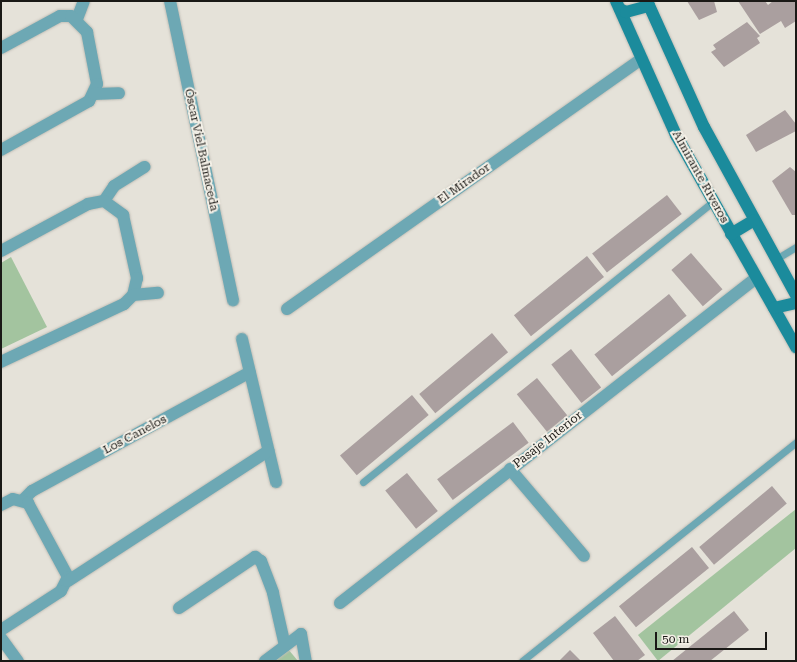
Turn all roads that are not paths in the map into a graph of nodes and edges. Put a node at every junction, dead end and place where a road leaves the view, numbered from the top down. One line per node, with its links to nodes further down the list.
1 (84, 1): 5 (street)
2 (170, 1): 23 (street, Óscar Viel Balmaceda)
3 (648, 4): 4 (main road); 14 (main road)
4 (618, 5): 7 (main road, Almirante Riveros)
5 (77, 19): 6 (street); 9 (street)
6 (1, 48)
7 (641, 59): 13 (main road, Almirante Riveros); 26 (street, El Mirador)
8 (119, 93): 9 (street)
9 (94, 94): 10 (street)
10 (1, 150)
11 (145, 167): 12 (street)
12 (104, 201): 17 (street); 21 (street)
13 (712, 202): 15 (main road, Almirante Riveros); 35 (lane)
14 (754, 220): 15 (main road); 18 (main road)
15 (730, 234): 19 (main road, Almirante Riveros)
16 (796, 247): 18 (lane)
17 (1, 251)
18 (776, 259): 22 (main road)
19 (756, 278): 25 (main road, Almirante Riveros); 33 (street, Pasaje Interior)
20 (158, 293): 21 (street)
21 (133, 295): 29 (street)
22 (796, 295)
23 (233, 300)
24 (796, 303): 25 (main road)
25 (774, 308): 28 (main road, Almirante Riveros)
26 (287, 309)
27 (242, 339): 30 (street)
28 (796, 347)
29 (1, 362)
30 (250, 372): 32 (street); 36 (street, Los Canelos)
31 (796, 442): 48 (lane)
32 (268, 451): 34 (street); 39 (street)
33 (510, 469): 38 (street); 40 (street, Pasaje Interior)
34 (276, 482)
35 (363, 482)
36 (23, 500): 37 (street); 39 (street)
37 (1, 505)
38 (584, 556)
39 (68, 581): 42 (street)
40 (340, 603)
41 (179, 608): 44 (street)
42 (1, 630)
43 (1, 638): 45 (street)
44 (285, 646): 46 (street); 47 (street)
45 (18, 661)
46 (265, 661)
47 (306, 661)
48 (522, 661)

